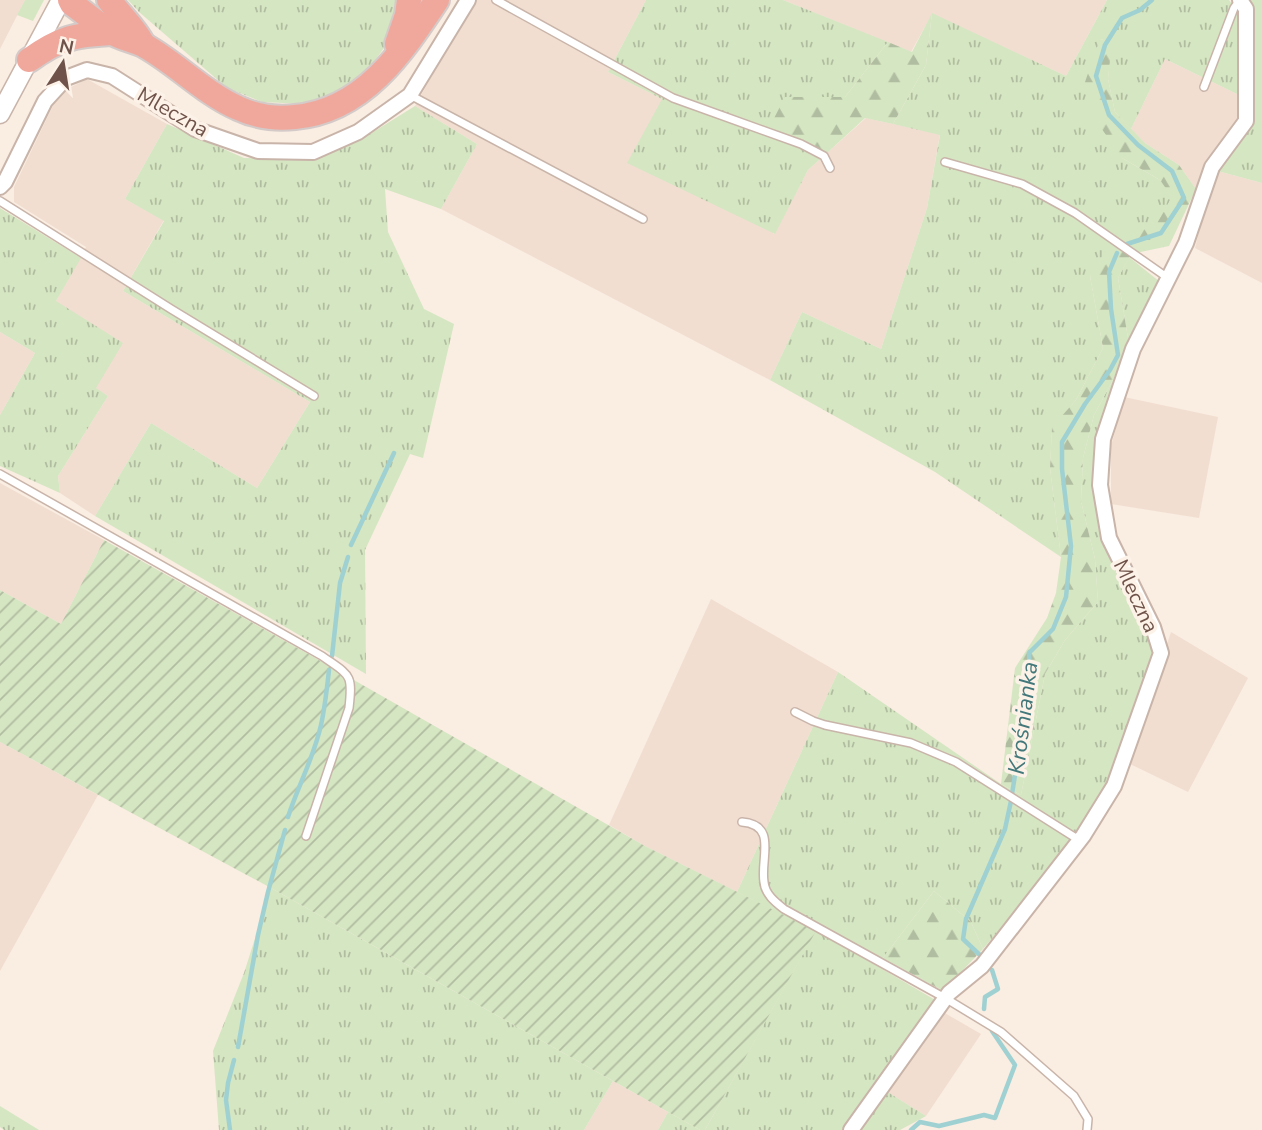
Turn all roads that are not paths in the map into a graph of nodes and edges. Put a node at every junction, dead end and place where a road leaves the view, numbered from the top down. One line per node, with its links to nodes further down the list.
1 (61, 0): 10 (street)
2 (70, 0): 9 (highway)
3 (96, 0): 9 (highway)
4 (409, 0): 11 (highway)
5 (437, 0): 11 (highway)
6 (468, 0): 13 (street, Mleczna)
7 (496, 0): 16 (lane)
8 (1240, 0): 12 (lane); 20 (street, Mleczna)
9 (114, 16): 10 (highway); 11 (highway)
10 (29, 60): 14 (street)
11 (380, 75)
12 (1204, 87)
13 (410, 95): 17 (street, Mleczna); 19 (lane)
14 (0, 114)
15 (945, 162): 20 (lane)
16 (830, 168)
17 (0, 187)
18 (0, 201): 21 (lane)
19 (643, 219)
20 (1168, 278): 26 (street, Mleczna)
21 (314, 396)
22 (0, 474): 25 (lane)
23 (795, 712): 26 (lane)
24 (742, 821): 27 (lane)
25 (306, 836)
26 (1079, 840): 27 (street, Mleczna)
27 (945, 998): 28 (street, Mleczna); 29 (lane)
28 (851, 1130)
29 (1087, 1130)

